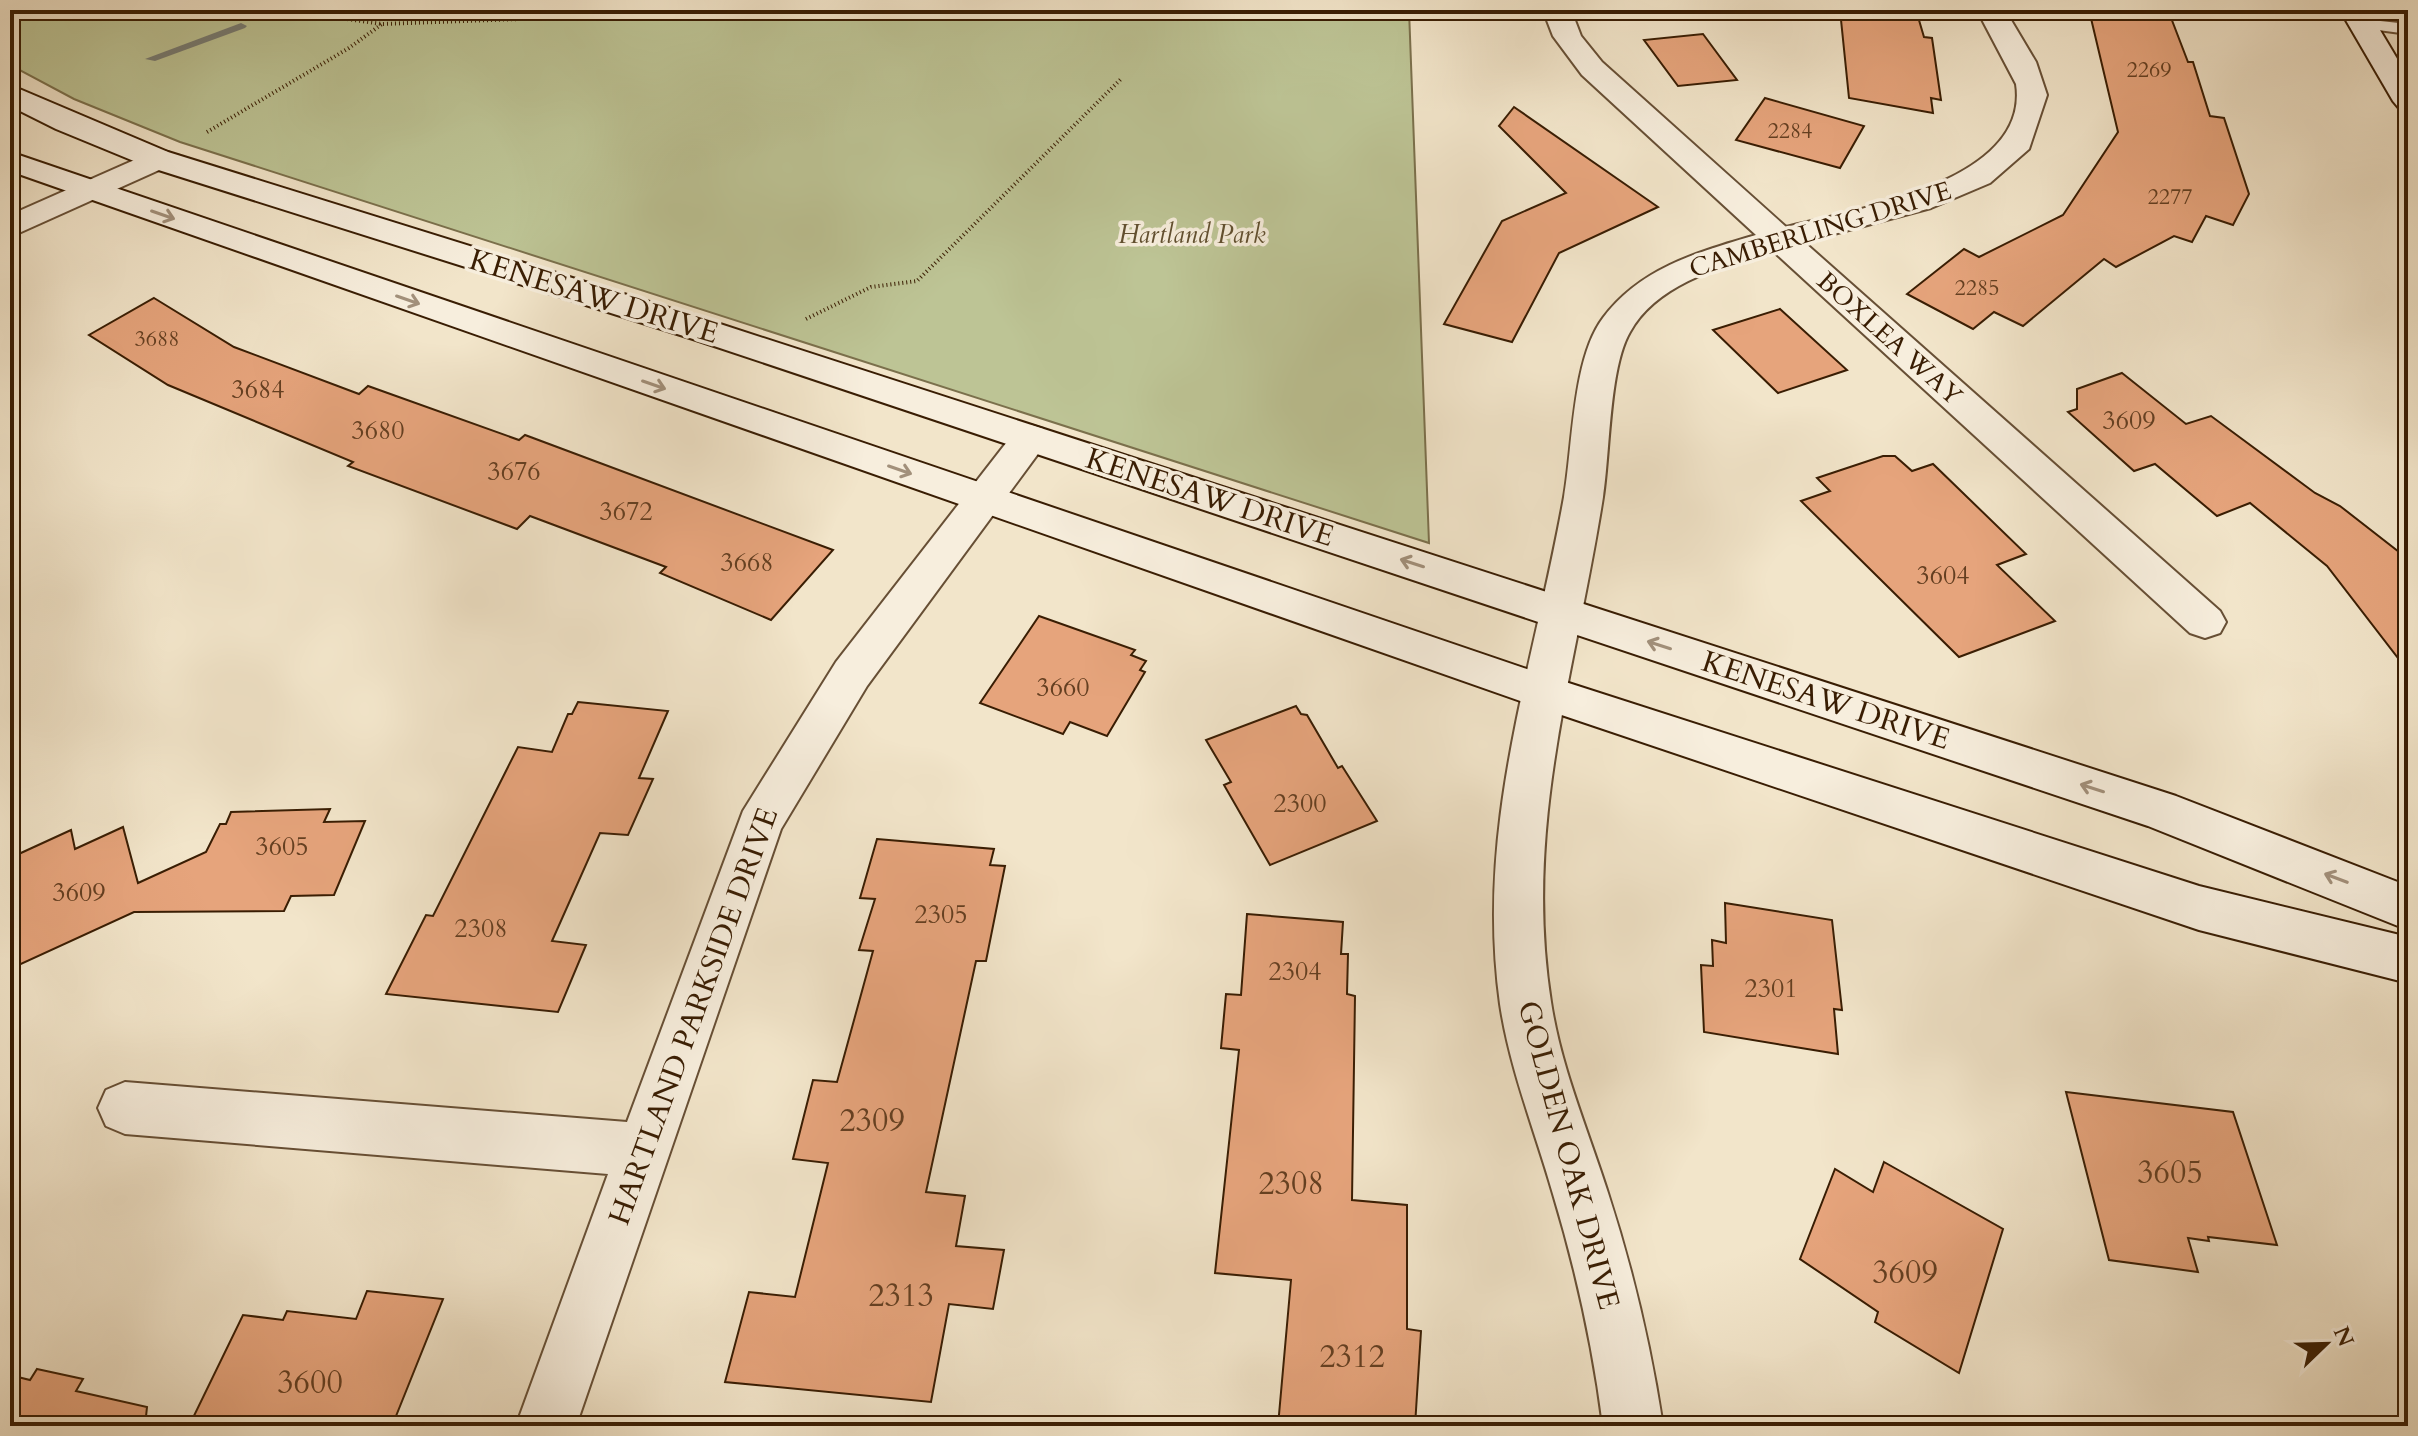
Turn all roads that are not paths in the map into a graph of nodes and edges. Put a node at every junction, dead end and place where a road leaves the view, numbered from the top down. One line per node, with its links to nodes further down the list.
1 (1557, 10): 11 (street, BOXLEA WAY)
2 (1991, 10): 11 (street, CAMBERLING DRIVE)
3 (2358, 17): 4 (lane); 6 (street)
4 (2408, 29)
5 (10, 94): 7 (street, KENESAW DRIVE)
6 (2408, 101)
7 (157, 159): 9 (street); 12 (street, KENESAW DRIVE)
8 (10, 161): 9 (street, KENESAW DRIVE)
9 (90, 190): 10 (street); 13 (street, KENESAW DRIVE, one-way to 13)
10 (10, 227)
11 (1781, 240): 14 (street, CAMBERLING DRIVE); 15 (street, BOXLEA WAY)
12 (1030, 438): 13 (street, HARTLAND PARKSIDE DRIVE); 14 (street, KENESAW DRIVE, one-way to 12)
13 (982, 499): 16 (street, KENESAW DRIVE); 20 (street, HARTLAND PARKSIDE DRIVE)
14 (1564, 613): 16 (street, CAMBERLING DRIVE); 17 (street, KENESAW DRIVE, one-way to 14)
15 (2205, 622)
16 (1544, 692): 18 (street, KENESAW DRIVE); 22 (street, GOLDEN OAK DRIVE)
17 (2408, 908)
18 (2408, 960)
19 (125, 1108): 20 (street)
20 (642, 1150): 21 (street, HARTLAND PARKSIDE DRIVE)
21 (546, 1426)
22 (1633, 1426)

